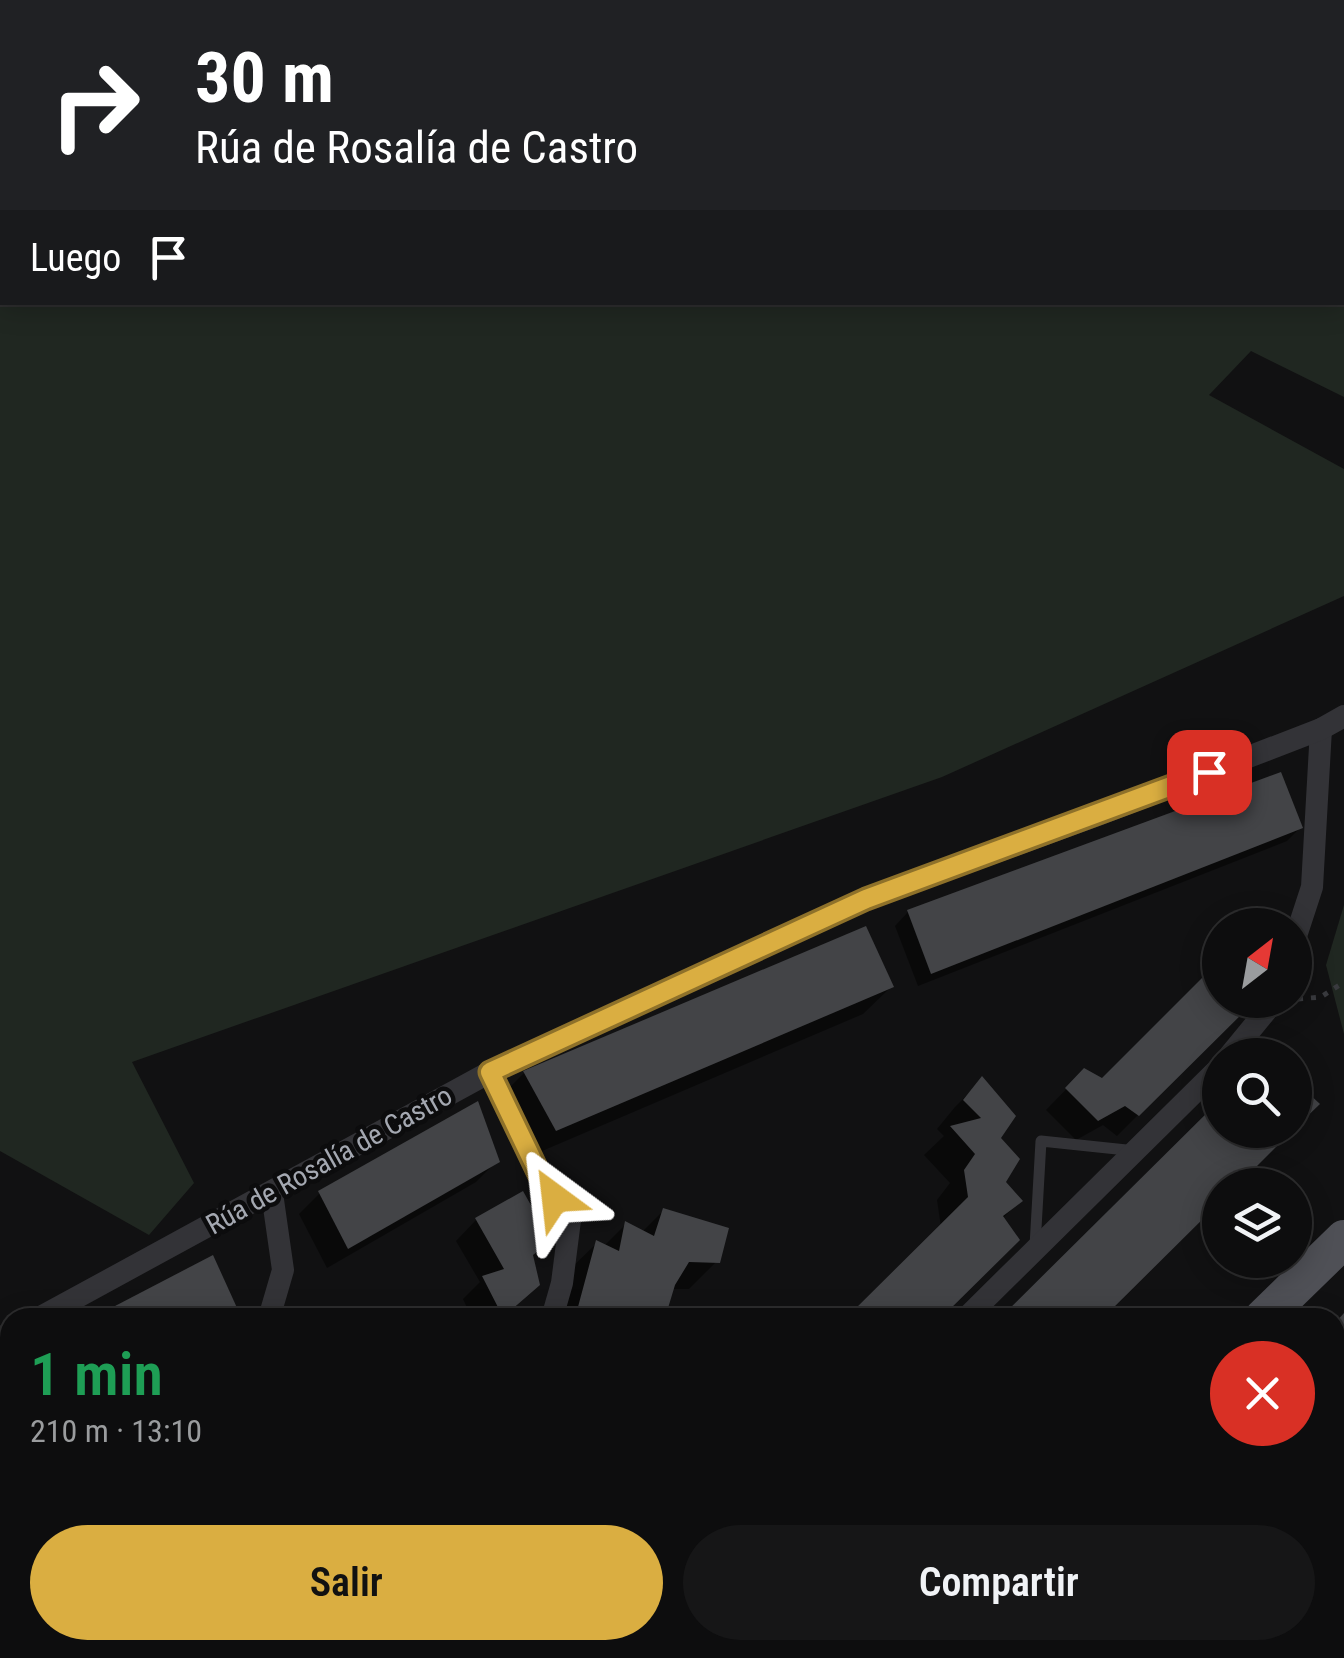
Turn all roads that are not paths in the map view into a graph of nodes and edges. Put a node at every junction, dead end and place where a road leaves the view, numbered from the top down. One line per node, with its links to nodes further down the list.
1 (1344, 716): 2 (street, Rúa de Rosalía de Castro)
2 (1321, 728): 3 (street); 6 (street, Rúa de Rosalía de Castro)
3 (1305, 908)
4 (1260, 1018): 5 (street)
5 (1244, 1038)
6 (490, 1072): 9 (street, Rúa de Rosalía de Castro); 14 (street)
7 (1202, 1085): 8 (street)
8 (1136, 1150): 11 (street); 11 (lane)
9 (272, 1192): 12 (street, Rúa de Rosalía de Castro); 13 (street)
10 (1344, 1239): 16 (main road)
11 (1035, 1250): 15 (street)
12 (57, 1308)
13 (272, 1308)
14 (555, 1308)
15 (976, 1308)
16 (1273, 1308)

